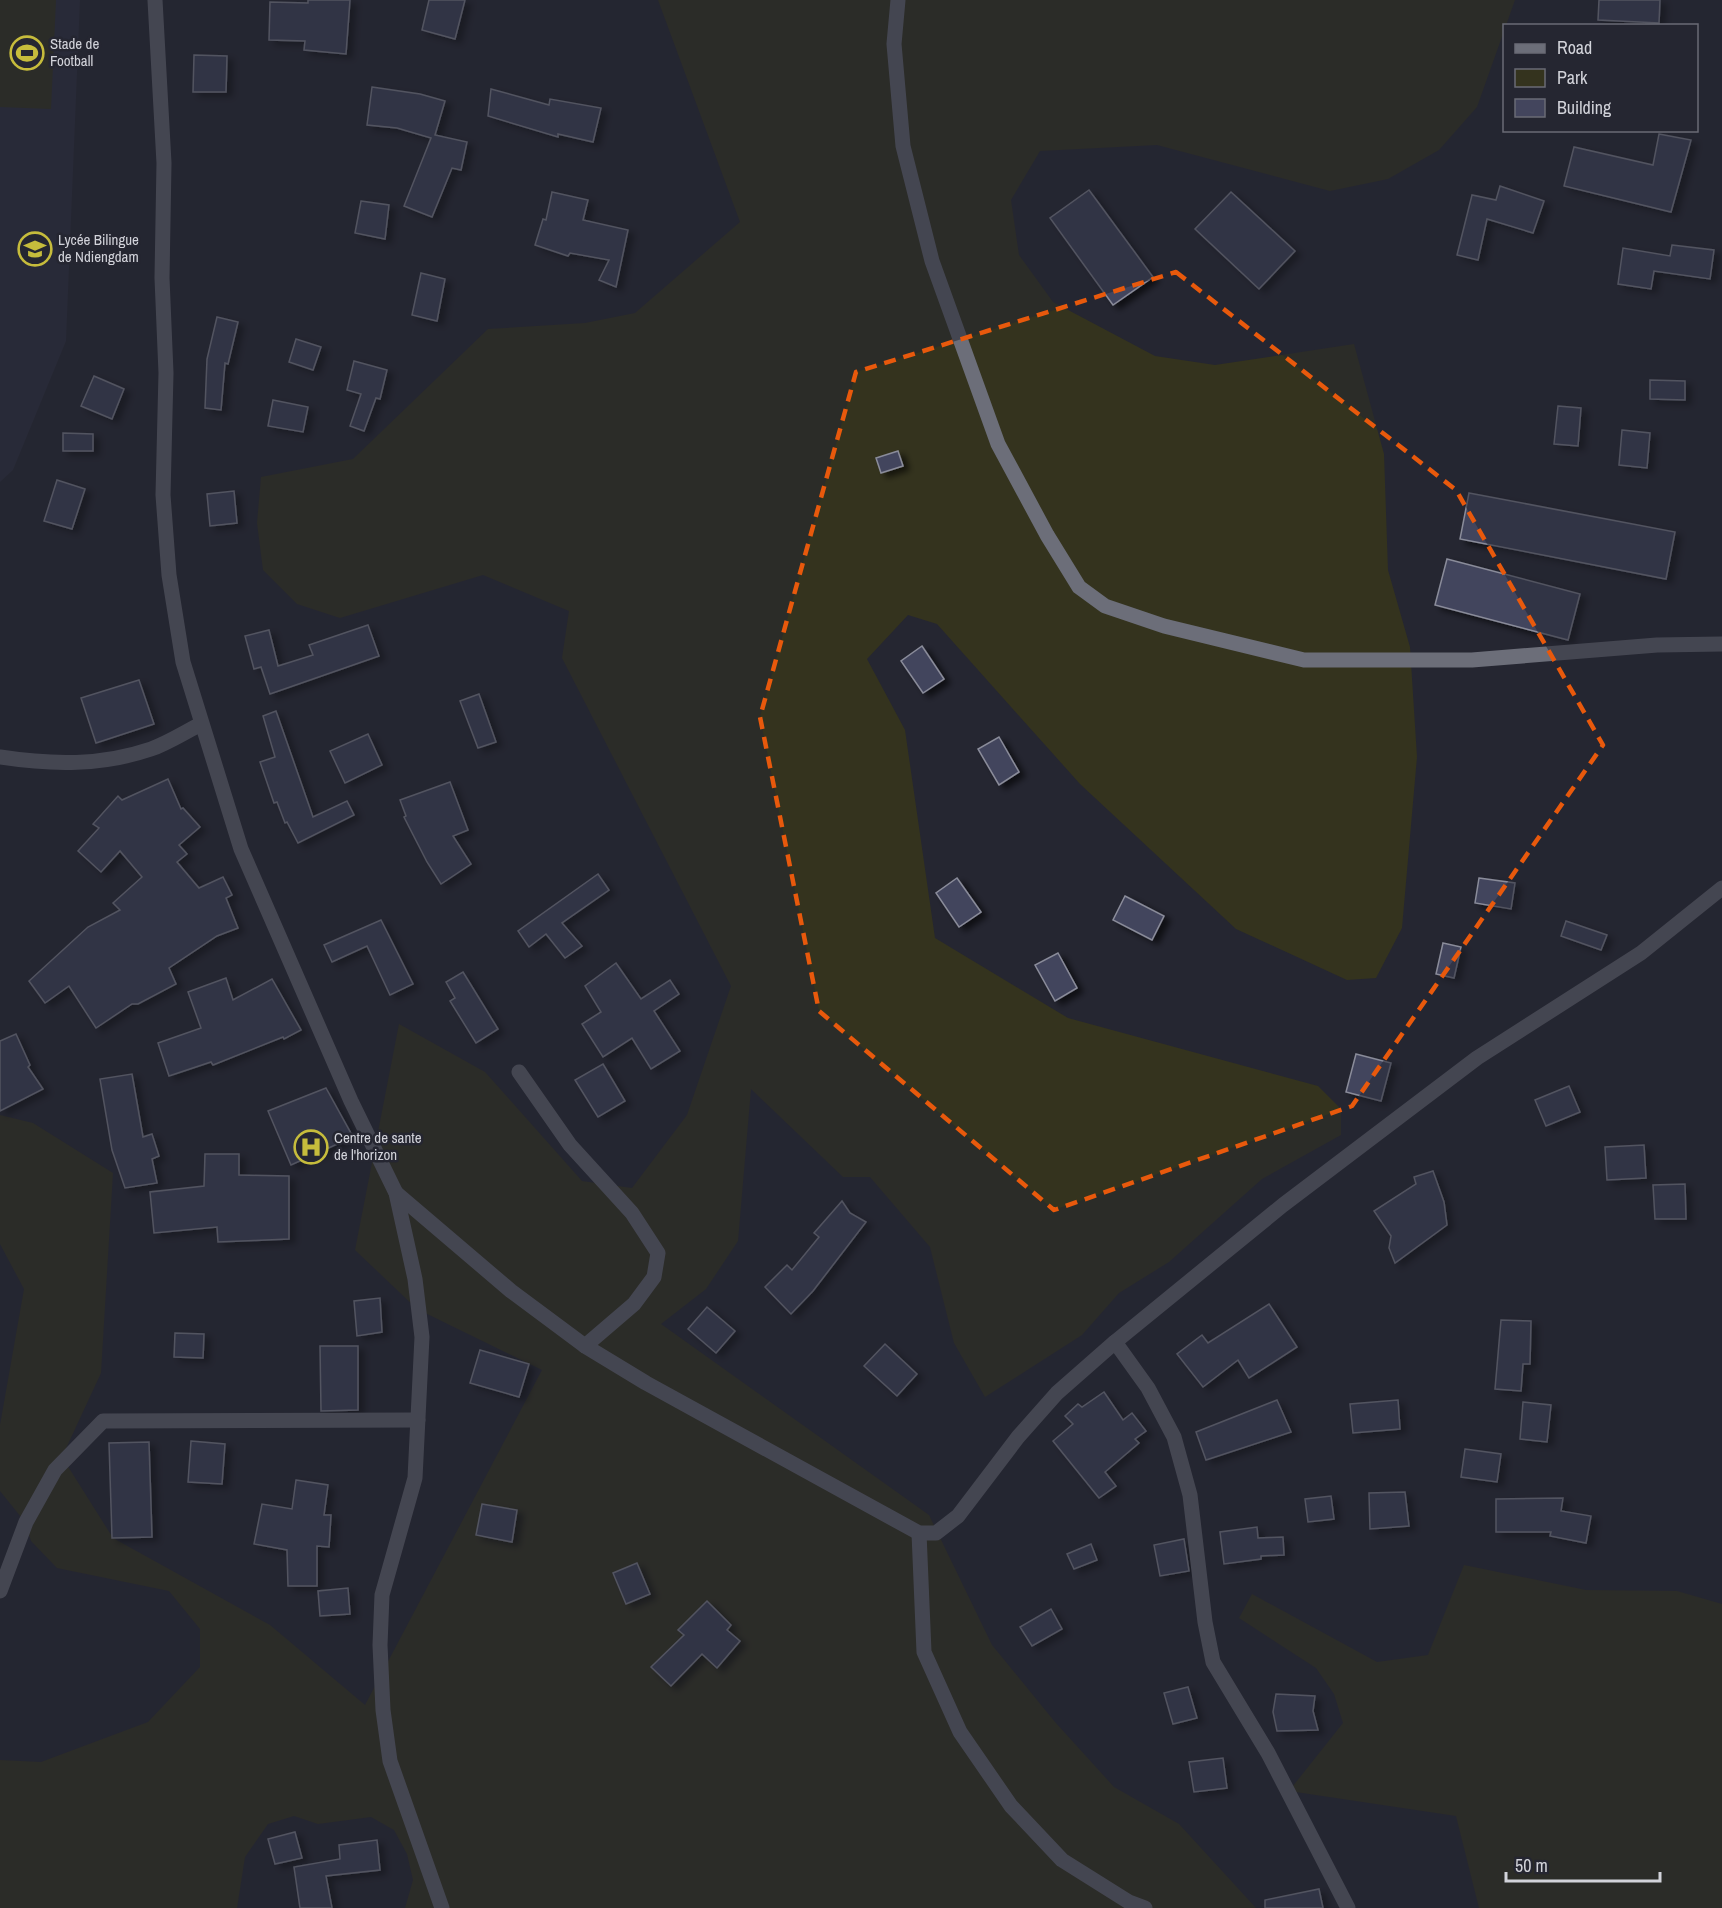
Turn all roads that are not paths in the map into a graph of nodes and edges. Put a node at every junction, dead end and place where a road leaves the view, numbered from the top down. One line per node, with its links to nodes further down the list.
1 (155, 0): 4 (street)
2 (898, 0): 3 (street)
3 (1722, 644)
4 (201, 724): 5 (street); 8 (street)
5 (0, 757)
6 (1722, 888): 9 (street)
7 (519, 1072): 10 (street)
8 (396, 1193): 10 (street); 11 (street)
9 (1115, 1342): 12 (street); 16 (street)
10 (585, 1346): 12 (street)
11 (418, 1419): 13 (street); 14 (street)
12 (919, 1533): 15 (street)
13 (0, 1592)
14 (442, 1908)
15 (1145, 1908)
16 (1348, 1908)

